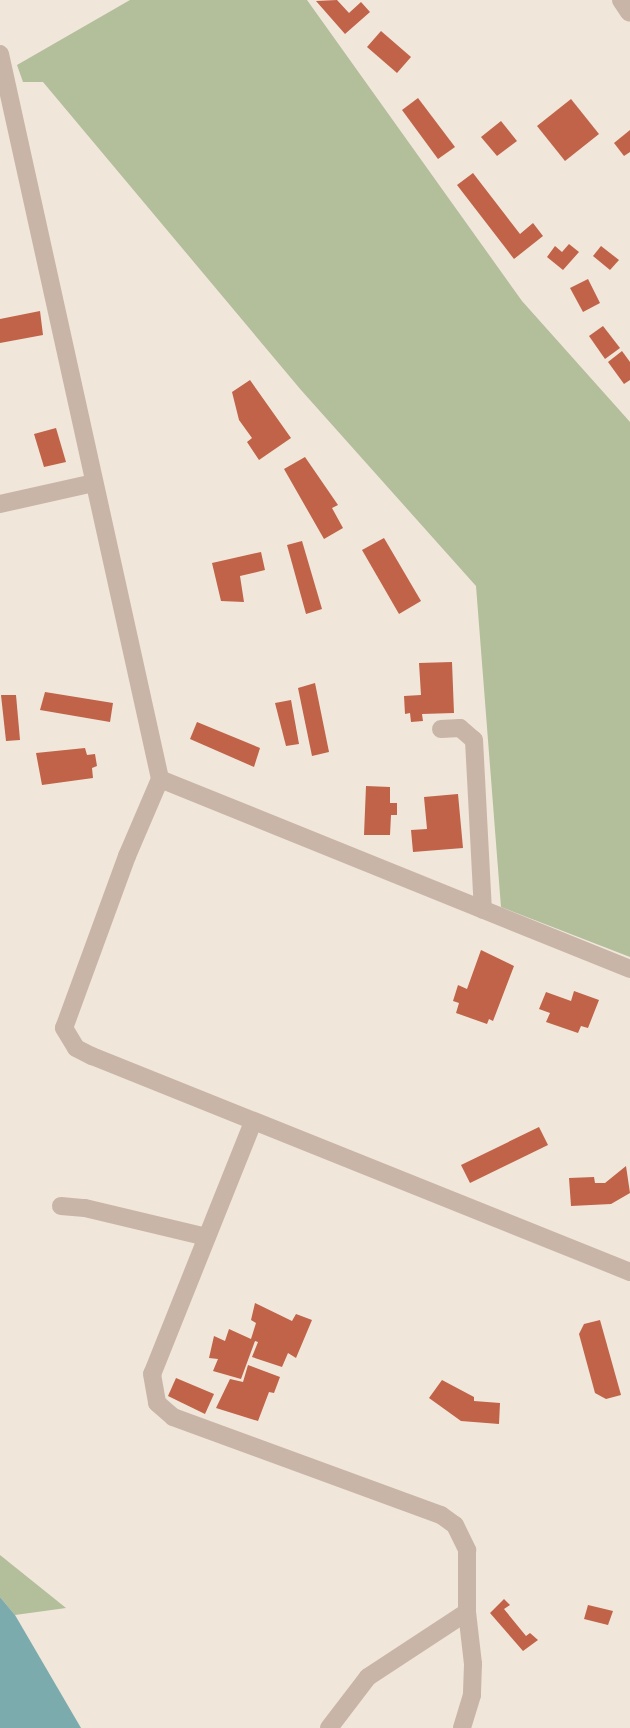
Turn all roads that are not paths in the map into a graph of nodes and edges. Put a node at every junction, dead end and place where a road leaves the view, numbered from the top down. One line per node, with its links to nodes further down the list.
1 (622, 0): 2 (street)
2 (630, 12)
3 (0, 54): 4 (street)
4 (94, 483): 5 (street); 7 (street)
5 (0, 504)
6 (441, 729): 8 (street)
7 (160, 779): 8 (street); 10 (street)
8 (483, 910): 9 (street)
9 (630, 969)
10 (253, 1122): 12 (street); 13 (street)
11 (61, 1206): 12 (street)
12 (207, 1237): 14 (street)
13 (630, 1272)
14 (467, 1612): 15 (street); 16 (street)
15 (329, 1728)
16 (462, 1728)

